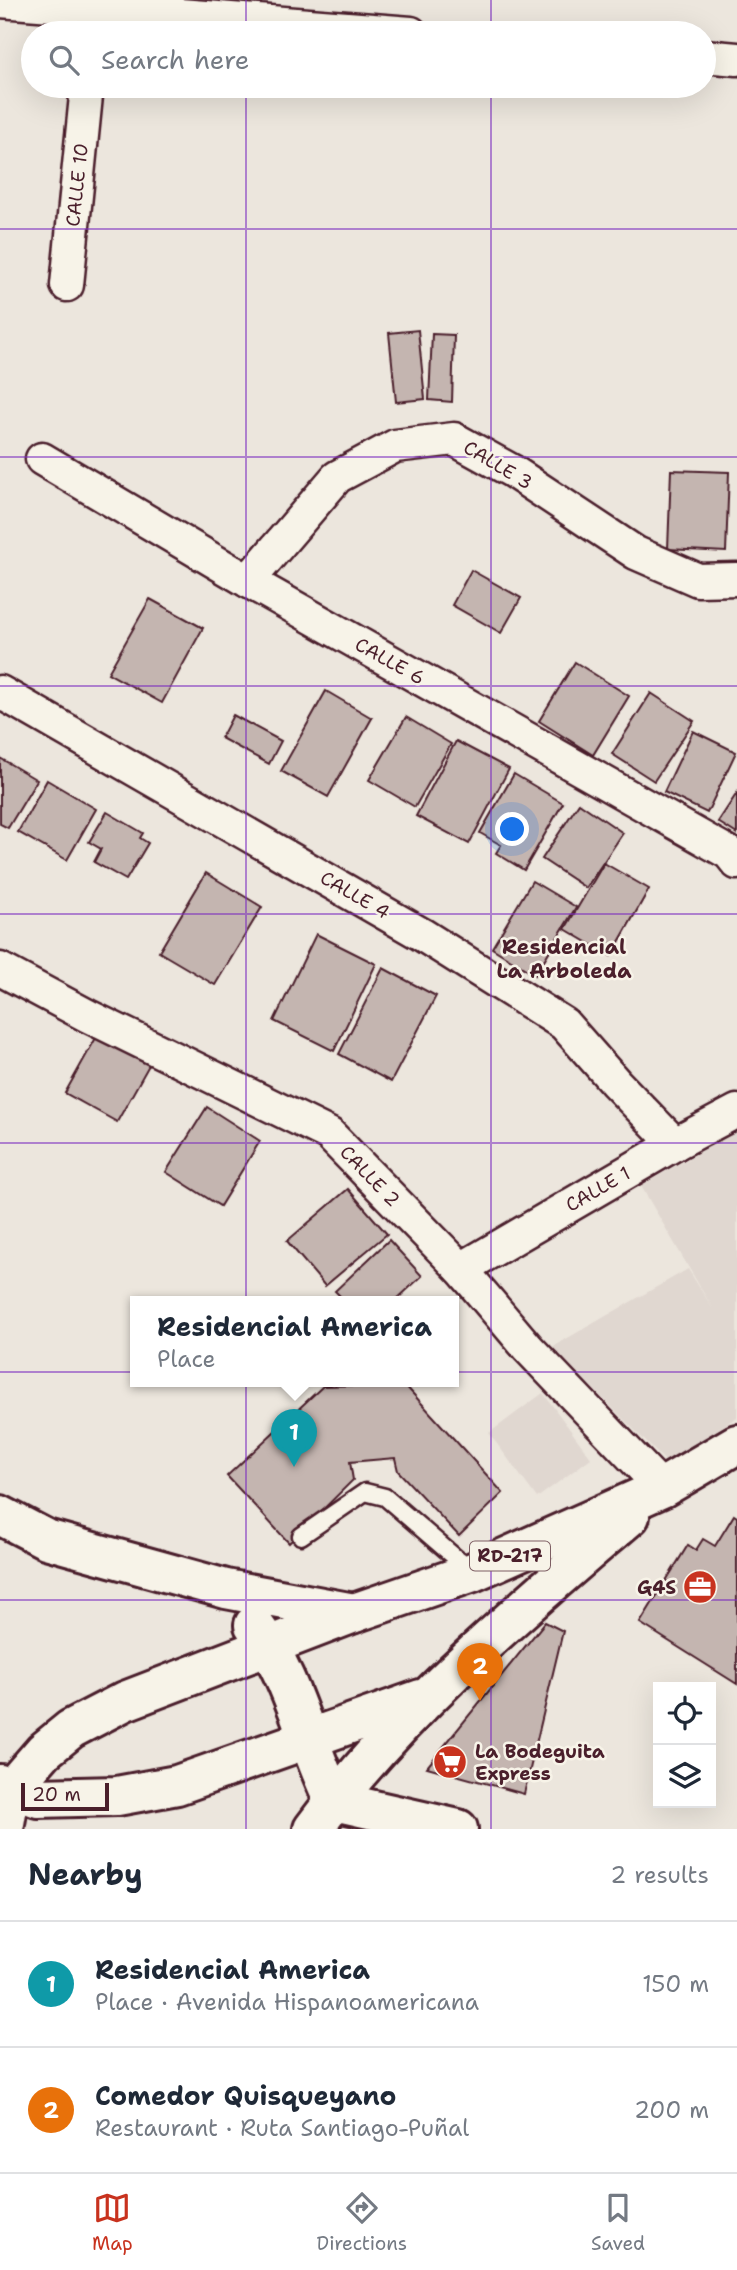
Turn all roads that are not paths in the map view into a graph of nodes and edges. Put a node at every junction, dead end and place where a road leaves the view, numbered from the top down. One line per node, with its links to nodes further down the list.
1 (0, 1): 2 (street)
2 (93, 21)
3 (716, 58): 4 (street)
4 (737, 59)
5 (86, 98): 6 (street, CALLE 10)
6 (67, 285)
7 (42, 459): 9 (street, CALLE 6)
8 (737, 579): 9 (street, CALLE 3)
9 (248, 581): 11 (street, CALLE 6)
10 (0, 692): 14 (street, CALLE 4)
11 (737, 863)
12 (0, 969): 15 (street, CALLE 2)
13 (737, 1111): 14 (street, CALLE 1)
14 (675, 1144): 15 (street, CALLE 1)
15 (461, 1269): 17 (street, CALLE 2)
16 (737, 1444): 17 (main road, RD-217)
17 (662, 1488): 20 (main road, RD-217); 24 (main road, RD-217)
18 (0, 1515): 21 (main road)
19 (301, 1536): 20 (lane)
20 (473, 1572): 22 (main road, RD-217)
21 (226, 1590): 22 (main road); 23 (main road)
22 (354, 1614): 23 (main road)
23 (270, 1645): 25 (main road); 26 (main road)
24 (427, 1697): 25 (main road); 27 (main road)
25 (307, 1740): 26 (main road); 27 (main road)
26 (4, 1780): 28 (main road); 29 (main road)
27 (324, 1815): 30 (main road)
28 (4, 1829)
29 (23, 1829)
30 (458, 1829)

